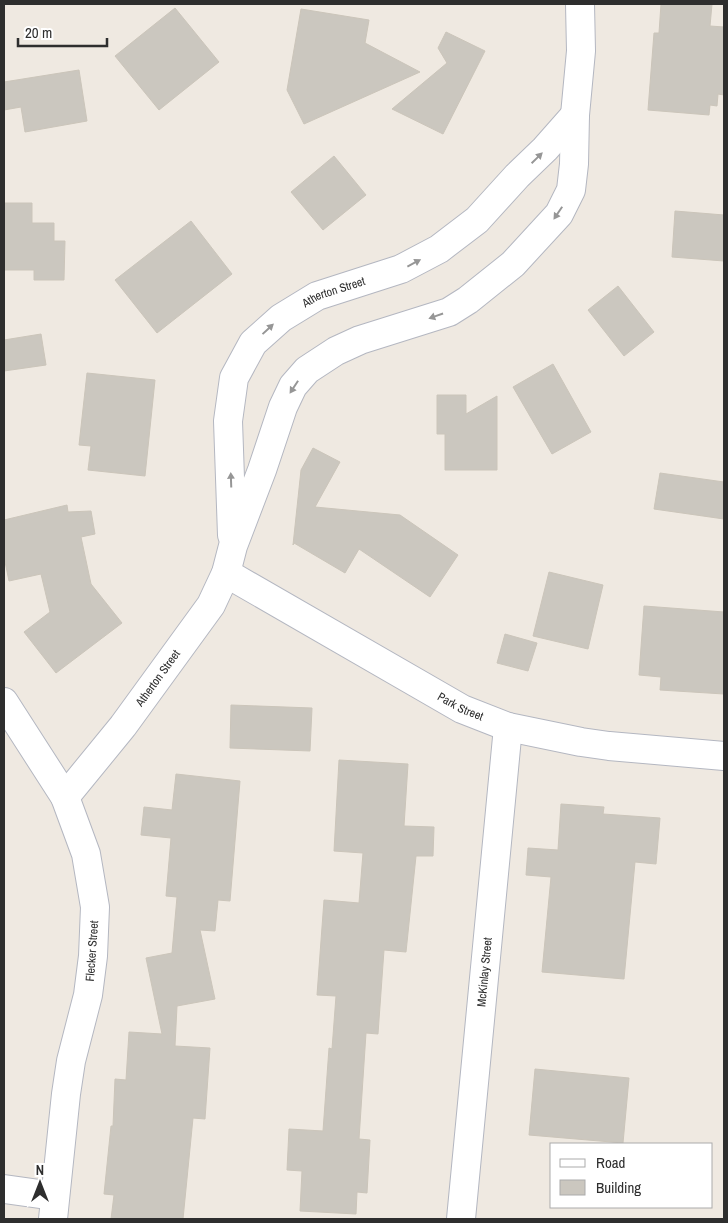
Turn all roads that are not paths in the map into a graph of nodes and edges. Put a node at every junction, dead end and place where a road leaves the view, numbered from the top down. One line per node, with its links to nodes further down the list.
1 (580, 4): 2 (street, Atherton Street)
2 (575, 115): 3 (street, Atherton Street, one-way to 3); 3 (street, Atherton Street, one-way to 2)
3 (233, 546): 4 (street, Atherton Street)
4 (226, 572): 6 (street, Park Street); 8 (street, Atherton Street)
5 (4, 702): 8 (street, Flecker Street)
6 (508, 727): 7 (street, Park Street); 11 (street, McKinlay Street)
7 (724, 756)
8 (65, 798): 10 (street, Flecker Street)
9 (4, 1189): 10 (street)
10 (53, 1207)
11 (461, 1219)

